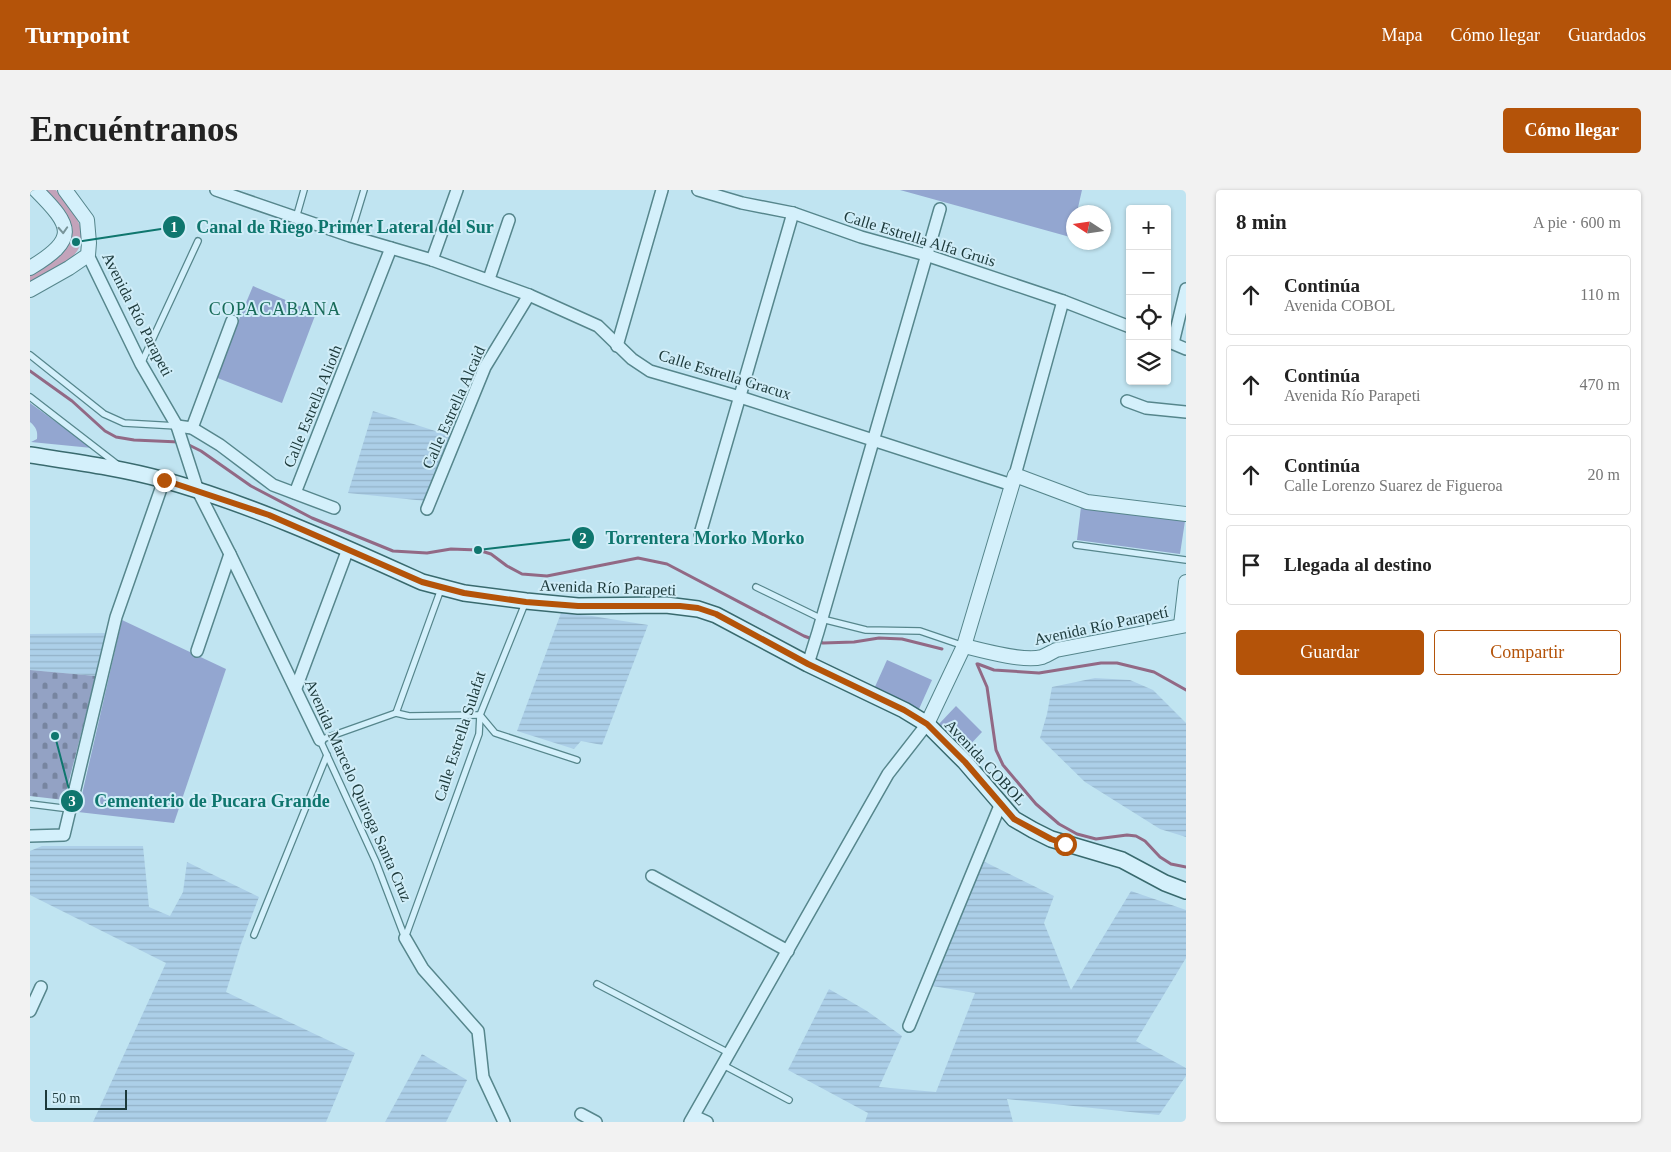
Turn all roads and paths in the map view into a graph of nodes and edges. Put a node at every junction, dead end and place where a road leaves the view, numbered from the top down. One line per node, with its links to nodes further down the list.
1 (37, 190): 19 (street, one-way to 19)
2 (65, 190): 16 (street, Avenida Río Parapeti)
3 (304, 190): 11 (lane)
4 (364, 190): 13 (lane)
5 (456, 190): 18 (street)
6 (662, 190): 29 (street)
7 (698, 190): 10 (street, Calle Estrella Alfa Gruis)
8 (221, 191): 11 (street, Calle Estrella Gracux)
9 (940, 209): 17 (street)
10 (794, 213): 17 (street, Calle Estrella Alfa Gruis); 34 (street)
11 (296, 218): 13 (street, Calle Estrella Gracux)
12 (510, 220): 20 (street)
13 (350, 236): 15 (street, Calle Estrella Gracux)
14 (198, 241): 32 (lane)
15 (391, 248): 18 (street, Calle Estrella Gracux); 45 (street, Calle Estrella Alioth)
16 (88, 255): 22 (street); 32 (street, Avenida Río Parapeti)
17 (926, 255): 24 (street, Calle Estrella Alfa Gruis); 39 (street)
18 (432, 260): 20 (street, Calle Estrella Gracux)
19 (30, 268)
20 (488, 279): 23 (street, Calle Estrella Gracux)
21 (1186, 289): 27 (street)
22 (30, 290)
23 (529, 295): 29 (street, Calle Estrella Gracux); 47 (street, Calle Estrella Alcaid)
24 (1063, 301): 26 (street, Calle Estrella Alfa Gruis); 43 (street)
25 (232, 321): 38 (street)
26 (1126, 325)
27 (1171, 340)
28 (1171, 342): 30 (street)
29 (617, 346): 34 (street, Calle Estrella Gracux)
30 (1186, 349)
31 (30, 355): 37 (lane)
32 (141, 364): 37 (street, Avenida Río Parapeti)
33 (30, 397): 41 (lane)
34 (740, 397): 39 (street, Calle Estrella Gracux); 49 (street)
35 (1127, 401): 36 (street)
36 (1186, 412)
37 (177, 426): 38 (street); 44 (street, Avenida Río Parapeti)
38 (192, 428): 45 (street)
39 (873, 439): 43 (street, Calle Estrella Gracux); 58 (street)
40 (30, 455): 41 (main road)
41 (126, 471): 42 (main road)
42 (164, 480): 44 (main road); 72 (street)
43 (1013, 480): 48 (street, Calle Estrella Gracux); 60 (street)
44 (198, 491): 51 (main road, Avenida Río Parapeti); 52 (street, Avenida Marcelo Quiroga Santa Cruz)
45 (295, 493): 46 (street)
46 (334, 508)
47 (427, 509)
48 (1186, 514)
49 (700, 534)
50 (1076, 545): 53 (lane)
51 (348, 549): 56 (main road, Avenida Río Parapeti); 63 (street)
52 (230, 554): 61 (street); 63 (street, Avenida Marcelo Quiroga Santa Cruz)
53 (1186, 560)
54 (1186, 582): 59 (street)
55 (756, 586): 58 (lane)
56 (441, 588): 57 (main road, Avenida Río Parapeti); 64 (lane)
57 (526, 602): 62 (main road, Avenida Río Parapeti); 65 (lane, Calle Estrella Sulafat)
58 (822, 619): 60 (lane); 62 (street)
59 (1183, 625): 60 (street, Avenida Río Parapetí)
60 (964, 646): 66 (street)
61 (197, 651)
62 (808, 664): 66 (main road, Avenida Río Parapeti)
63 (296, 688): 67 (street, Avenida Marcelo Quiroga Santa Cruz)
64 (396, 713): 65 (lane); 67 (lane)
65 (480, 715): 69 (lane); 77 (lane, Calle Estrella Sulafat)
66 (927, 724): 70 (main road, Avenida COBOL); 78 (street)
67 (320, 740): 68 (lane, Avenida Marcelo Quiroga Santa Cruz)
68 (327, 755): 76 (lane); 77 (lane, Avenida Marcelo Quiroga Santa Cruz)
69 (577, 760)
70 (1001, 803): 75 (main road, Avenida COBOL); 82 (street)
71 (30, 804): 72 (lane)
72 (70, 809): 73 (street)
73 (30, 836)
74 (652, 876): 78 (street)
75 (1186, 891)
76 (254, 935)
77 (405, 938): 88 (street, Avenida Marcelo Quiroga Santa Cruz)
78 (788, 951): 83 (street)
79 (597, 984): 83 (lane)
80 (41, 987): 81 (street)
81 (30, 1011)
82 (909, 1026)
83 (729, 1053): 84 (street)
84 (723, 1065): 85 (lane); 87 (street)
85 (789, 1100)
86 (582, 1114): 89 (street)
87 (692, 1119): 90 (street)
88 (504, 1122)
89 (596, 1122)
90 (707, 1122)

